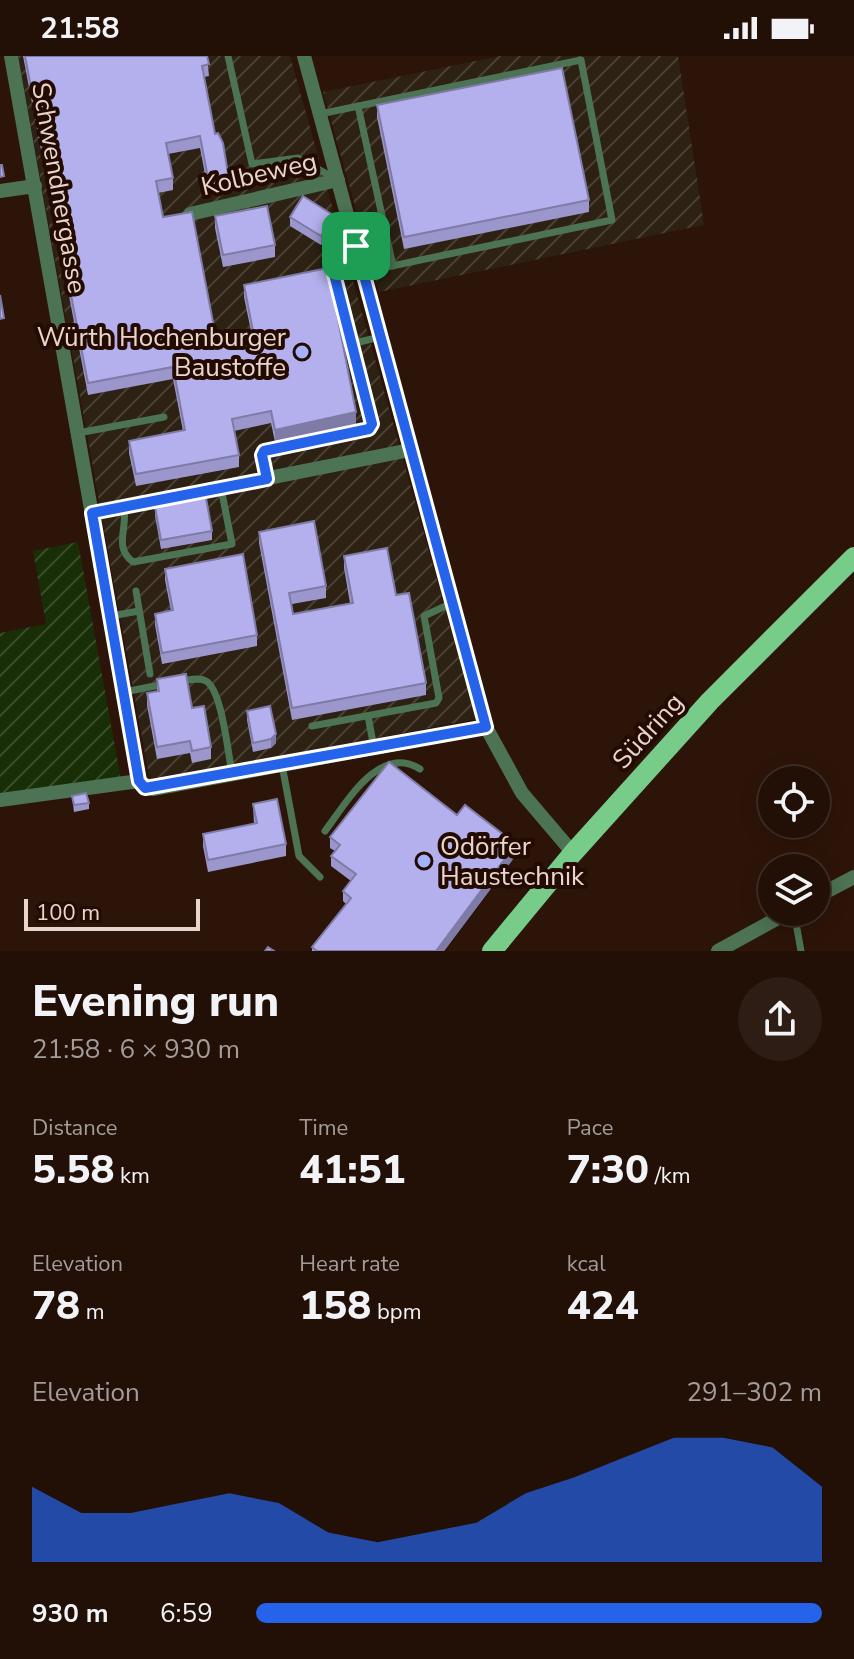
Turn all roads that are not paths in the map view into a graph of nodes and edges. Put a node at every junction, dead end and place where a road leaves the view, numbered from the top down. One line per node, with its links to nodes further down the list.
1 (11, 56): 7 (street, Schwendnergasse)
2 (228, 56): 6 (lane)
3 (304, 56): 5 (street)
4 (358, 106): 5 (lane); 11 (lane); 11 (lane)
5 (320, 114): 6 (street)
6 (338, 180): 9 (street, Kolbeweg); 10 (street)
7 (35, 186): 8 (street); 16 (street, Schwendnergasse)
8 (0, 191)
9 (190, 214)
10 (356, 246): 12 (street); 14 (lane)
11 (393, 266): 12 (lane)
12 (363, 272): 13 (street)
13 (380, 337): 14 (lane); 17 (street)
14 (351, 344): 18 (lane)
15 (164, 417): 16 (lane)
16 (78, 433): 21 (street, Schwendnergasse)
17 (410, 450): 18 (street); 24 (street)
18 (267, 479): 19 (street)
19 (221, 488): 20 (street); 20 (lane)
20 (124, 507): 21 (street)
21 (92, 513): 26 (street, Schwendnergasse)
22 (854, 557): 39 (main road, Südring)
23 (136, 591): 25 (lane)
24 (452, 603): 29 (lane); 31 (street)
25 (139, 611): 26 (lane); 27 (lane)
26 (111, 616): 28 (street, Schwendnergasse)
27 (150, 674)
28 (124, 692): 35 (lane); 36 (street, Schwendnergasse)
29 (368, 716): 30 (lane); 32 (lane)
30 (312, 726)
31 (486, 727): 32 (street); 39 (street)
32 (374, 748): 33 (street)
33 (282, 765): 35 (street); 40 (lane)
34 (420, 769): 38 (lane)
35 (232, 774): 36 (street)
36 (139, 781): 37 (street)
37 (0, 800)
38 (325, 831)
39 (573, 853): 45 (main road, Südring)
40 (320, 877)
41 (854, 877): 42 (street)
42 (830, 890)
43 (765, 926): 46 (street)
44 (795, 926): 47 (lane)
45 (492, 951)
46 (718, 951)
47 (801, 951)

